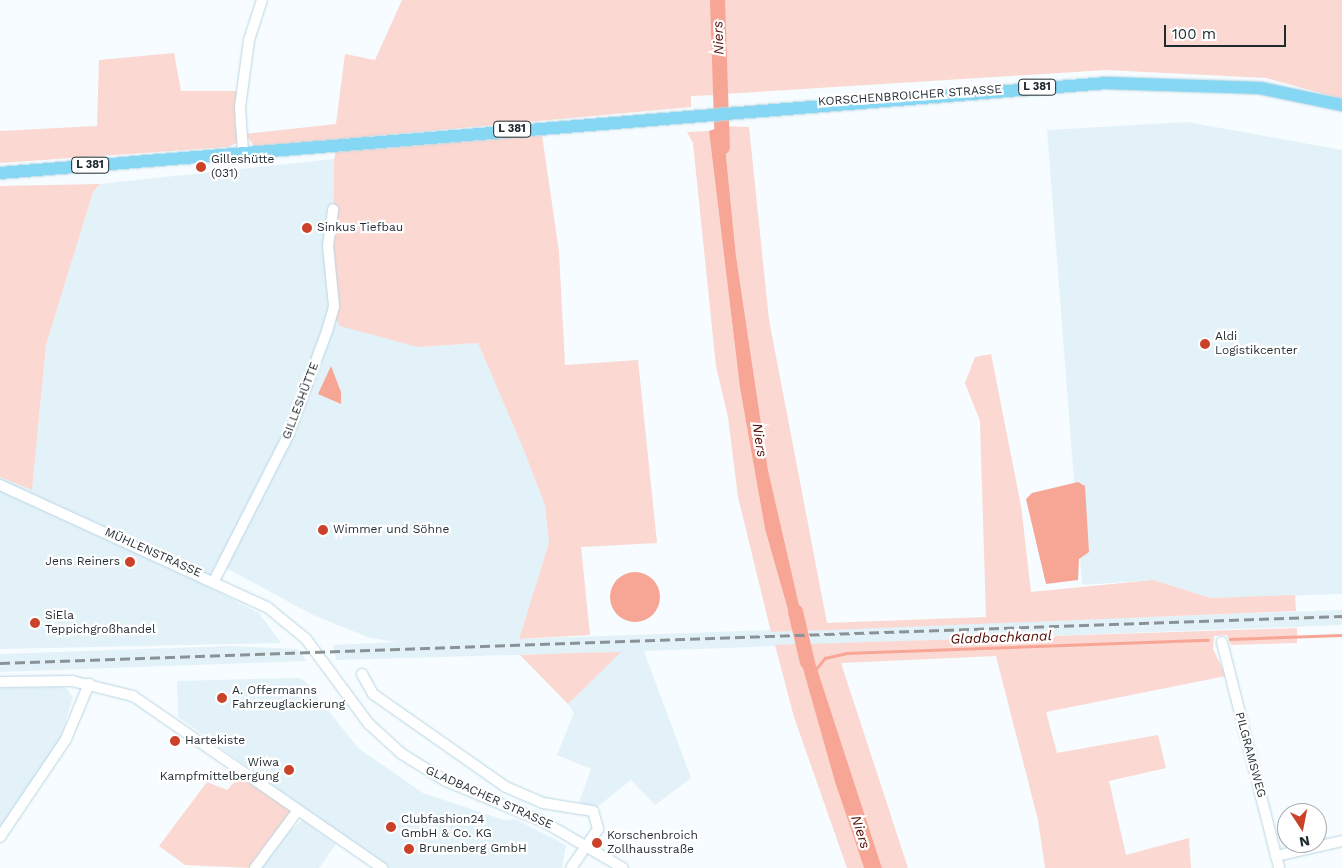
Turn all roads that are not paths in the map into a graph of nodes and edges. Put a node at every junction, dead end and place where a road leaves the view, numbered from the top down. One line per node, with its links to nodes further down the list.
1 (262, 0): 3 (street)
2 (1342, 105): 3 (main road, KORSCHENBROICHER STRASSE / L 381)
3 (243, 151): 4 (main road, L 381)
4 (0, 173)
5 (332, 208): 7 (street, GILLESHÜTTE)
6 (0, 485): 7 (street, MÜHLENSTRASSE)
7 (214, 581): 8 (street, MÜHLENSTRASSE)
8 (299, 632): 16 (street, GLADBACHER STRASSE)
9 (1222, 642): 17 (street, PILGRAMSWEG)
10 (362, 674): 16 (street, GLADBACHER STRASSE)
11 (0, 682): 12 (street)
12 (89, 684): 13 (street); 14 (street)
13 (298, 810): 18 (street); 19 (street)
14 (0, 837)
15 (1342, 841): 17 (street)
16 (586, 846): 20 (street); 21 (street, GLADBACHER STRASSE)
17 (1276, 856): 22 (street, PILGRAMSWEG)
18 (255, 868)
19 (382, 868)
20 (571, 868)
21 (623, 868)
22 (1279, 868)

